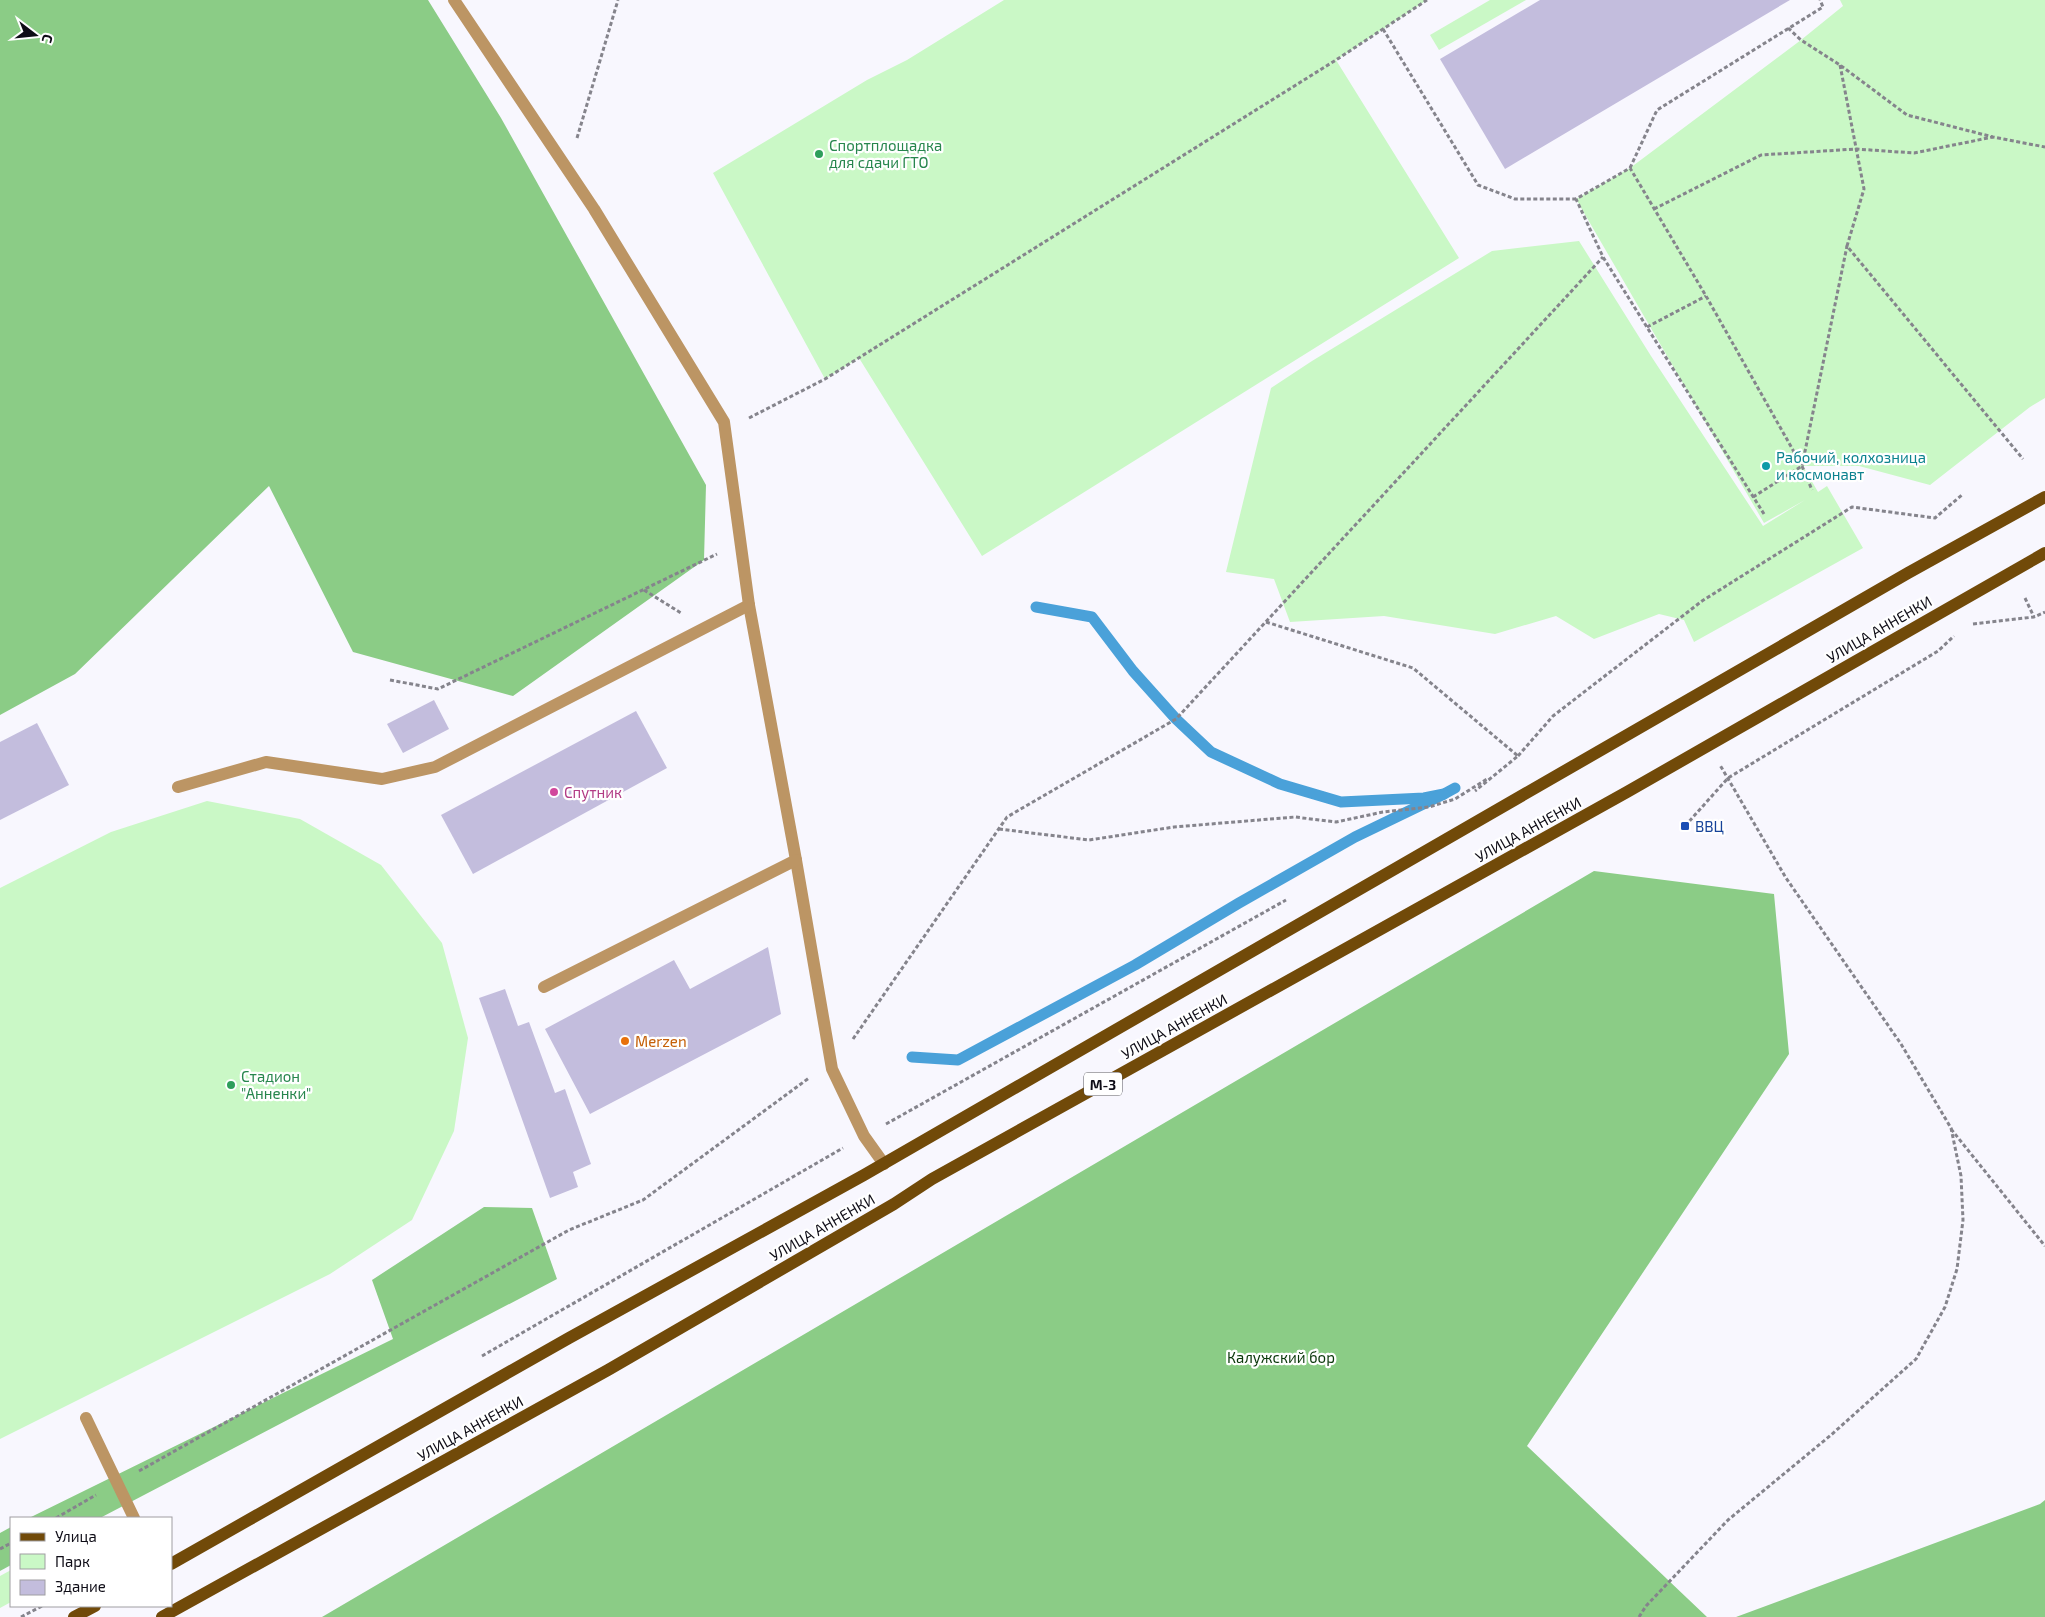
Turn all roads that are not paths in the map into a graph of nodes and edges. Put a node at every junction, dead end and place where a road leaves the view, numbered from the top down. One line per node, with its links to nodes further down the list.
1 (454, 0): 4 (street)
2 (2045, 497): 8 (main road, УЛИЦА АННЕНКИ / М-3)
3 (2045, 553): 14 (main road, УЛИЦА АННЕНКИ / М-3)
4 (749, 605): 5 (street); 6 (street)
5 (178, 787)
6 (796, 860): 7 (street); 8 (street)
7 (544, 987)
8 (884, 1164): 11 (main road, УЛИЦА АННЕНКИ / М-3)
9 (86, 1418): 10 (street)
10 (134, 1517)
11 (172, 1563)
12 (93, 1607): 13 (main road)
13 (74, 1617)
14 (162, 1617)

